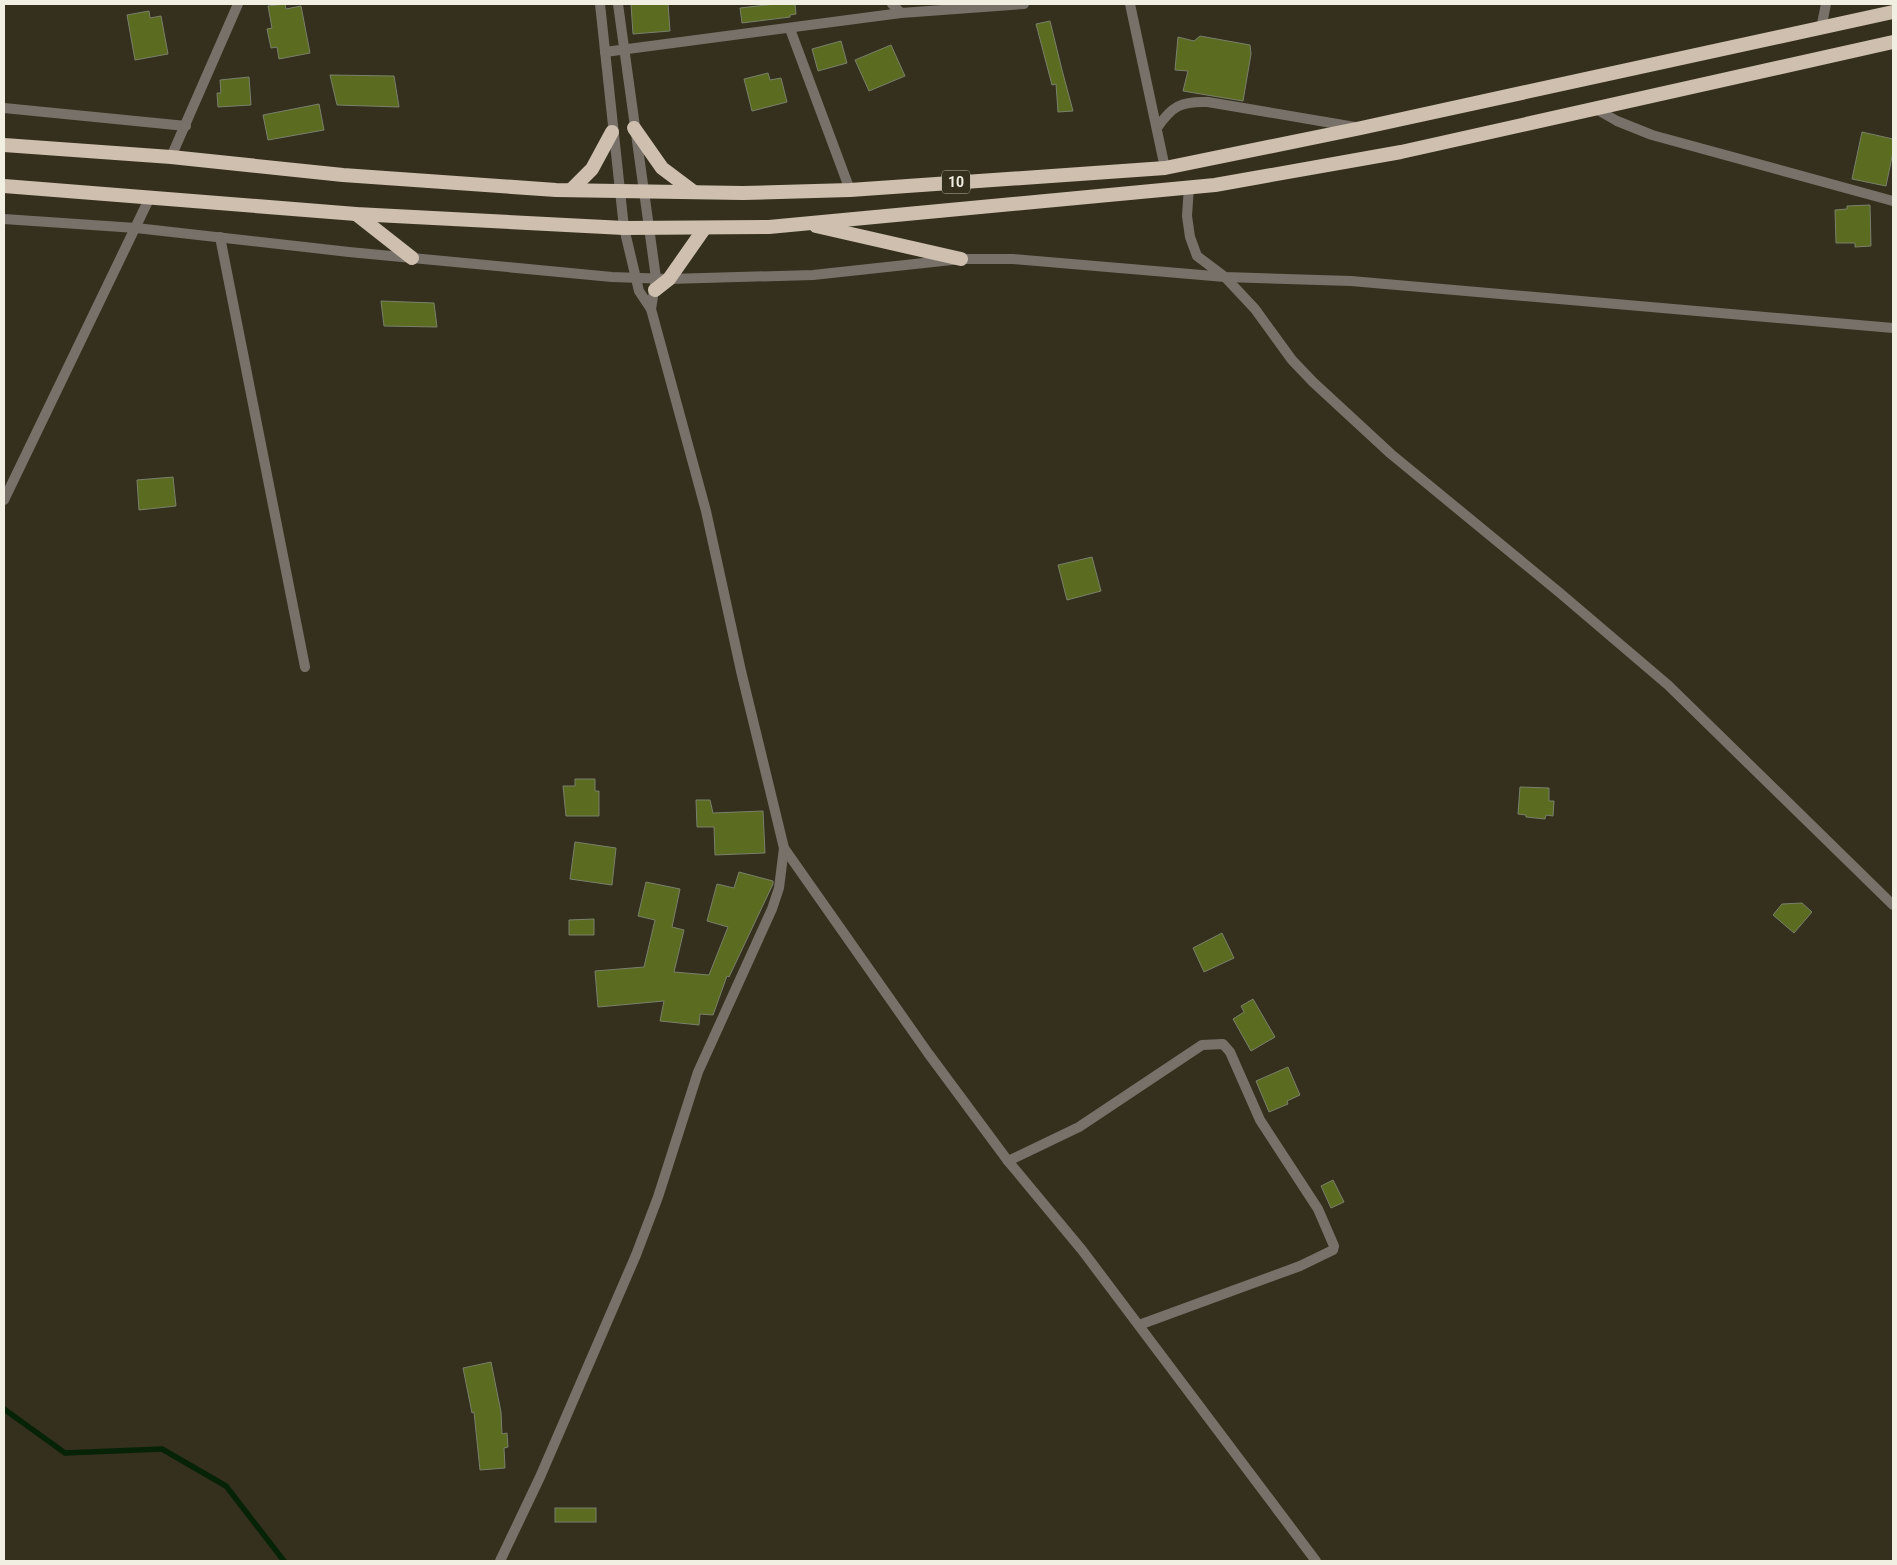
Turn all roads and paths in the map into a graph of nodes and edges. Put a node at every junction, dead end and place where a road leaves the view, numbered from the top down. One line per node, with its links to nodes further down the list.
1 (238, 4): 18 (street)
2 (600, 4): 15 (street)
3 (618, 4): 14 (street)
4 (892, 4): 10 (street)
5 (1024, 4): 8 (street)
6 (1130, 4): 20 (street)
7 (1826, 4): 12 (street)
8 (938, 6): 10 (street)
9 (1893, 12): 12 (highway, 10)
10 (901, 13): 11 (street)
11 (790, 29): 14 (street); 29 (street)
12 (1821, 29): 21 (highway, 10)
13 (1893, 42): 17 (highway, 10)
14 (625, 50): 15 (street); 19 (street)
15 (605, 52): 22 (street)
16 (4, 108): 18 (street)
17 (1596, 109): 27 (highway, 10); 34 (street)
18 (186, 126): 24 (street)
19 (634, 128): 31 (street); 32 (highway)
20 (1157, 128): 21 (street); 25 (street)
21 (1361, 128): 25 (highway, 10)
22 (612, 132): 28 (highway); 30 (street)
23 (4, 145): 24 (highway, 10)
24 (171, 157): 28 (highway, 10)
25 (1165, 168): 29 (highway, 10)
26 (4, 186): 33 (highway, 10)
27 (1189, 186): 37 (highway, 10); 45 (street)
28 (571, 190): 30 (highway, 10)
29 (850, 190): 32 (highway, 10)
30 (620, 192): 31 (highway, 10); 39 (street)
31 (644, 192): 32 (highway, 10); 40 (street)
32 (694, 192)
33 (150, 197): 35 (highway, 10); 38 (street)
34 (1893, 201)
35 (356, 214): 39 (highway, 10); 43 (highway)
36 (4, 219): 38 (street)
37 (804, 223): 41 (highway, 10); 44 (highway)
38 (136, 228): 42 (street); 50 (street)
39 (624, 228): 40 (highway, 10); 46 (street)
40 (650, 229): 41 (highway, 10); 47 (street)
41 (704, 229): 47 (highway)
42 (220, 237): 43 (street); 51 (street)
43 (412, 258): 46 (street)
44 (961, 259): 45 (street); 47 (street)
45 (1224, 277): 49 (street); 53 (street)
46 (637, 278): 47 (street); 48 (street)
47 (660, 283): 48 (street)
48 (651, 309): 52 (street)
49 (1893, 328)
50 (4, 500)
51 (305, 667)
52 (784, 848): 54 (street); 56 (street)
53 (1893, 905)
54 (1008, 1160): 55 (street); 55 (street)
55 (1139, 1325): 57 (street)
56 (500, 1561)
57 (1316, 1561)

